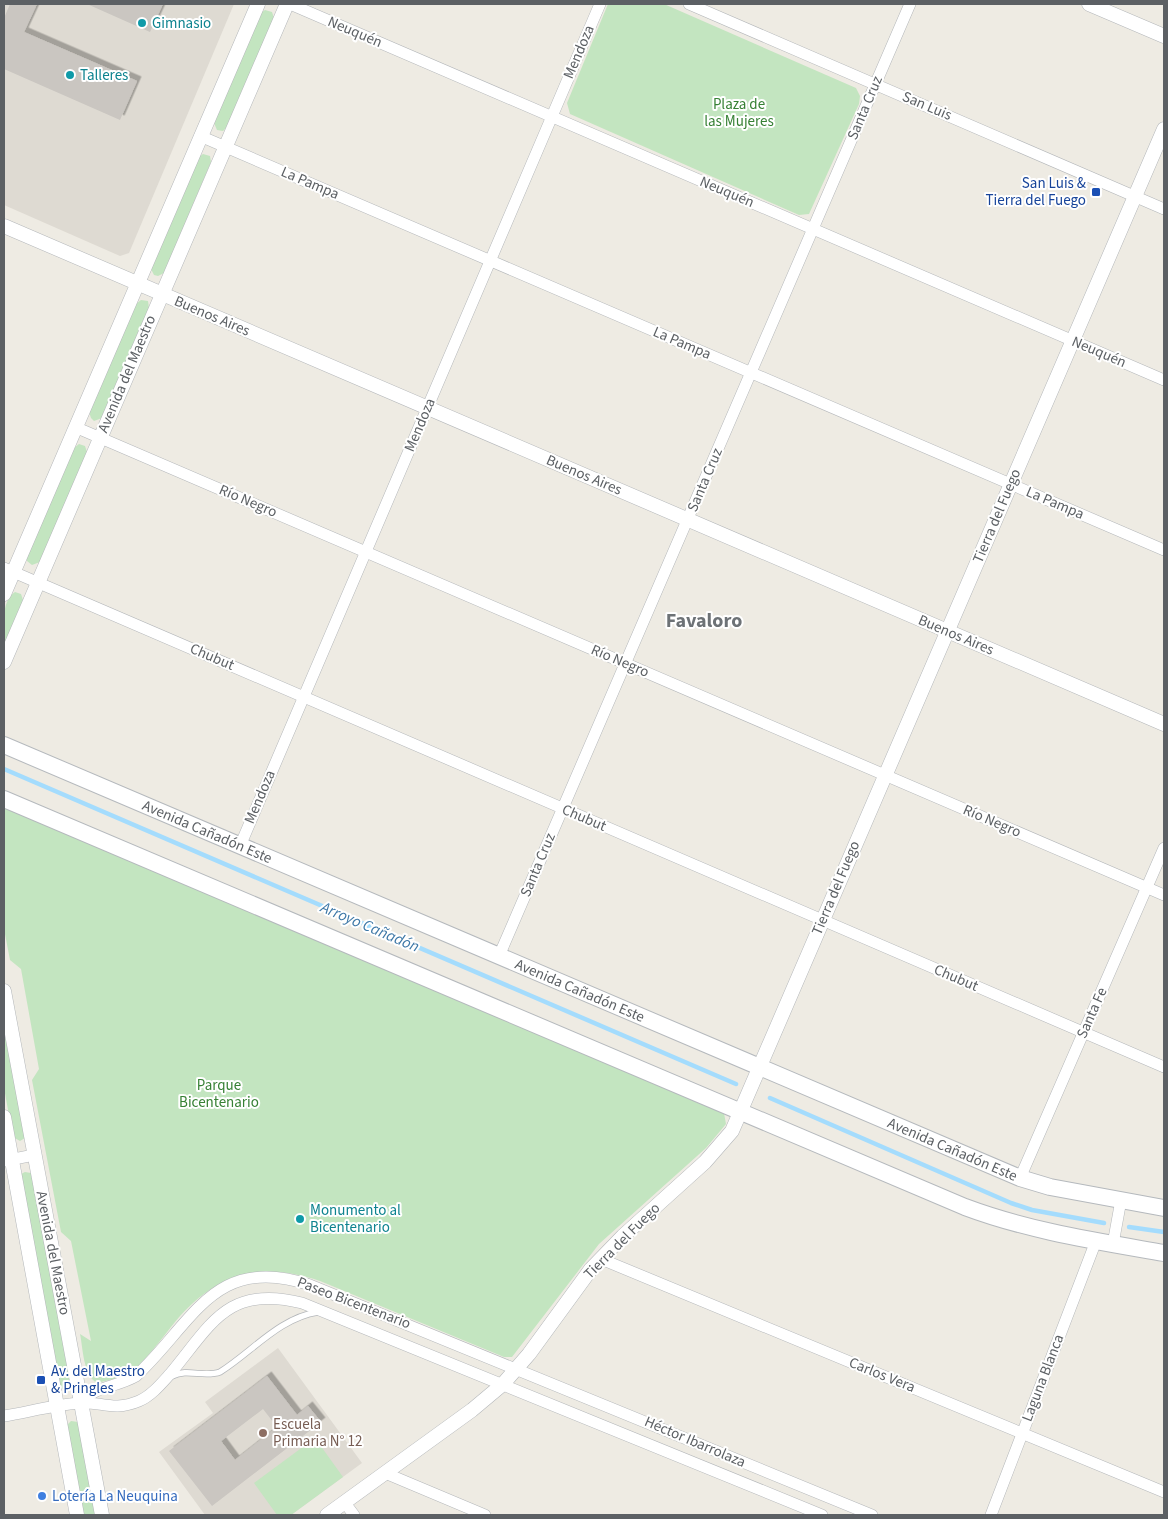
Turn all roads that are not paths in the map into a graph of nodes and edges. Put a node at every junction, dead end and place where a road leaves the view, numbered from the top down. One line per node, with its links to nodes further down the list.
1 (258, 4): 11 (street, Avenida del Maestro)
2 (288, 4): 9 (street, Neuquén); 12 (street, Avenida del Maestro)
3 (600, 4): 9 (street, Mendoza)
4 (689, 4): 8 (street, San Luis)
5 (910, 4): 8 (street, Santa Cruz)
6 (1089, 4): 7 (street)
7 (1164, 36)
8 (876, 84): 13 (street, San Luis); 16 (street, Santa Cruz)
9 (552, 116): 16 (street, Neuquén); 17 (street, Mendoza)
10 (1164, 129): 13 (street, Tierra del Fuego)
11 (200, 136): 12 (street, La Pampa); 18 (street, Avenida del Maestro)
12 (225, 147): 17 (street, La Pampa); 19 (street, Avenida del Maestro)
13 (1135, 196): 14 (street, San Luis); 20 (street, Tierra del Fuego)
14 (1164, 208)
15 (4, 226): 18 (street, Buenos Aires)
16 (813, 229): 20 (street, Neuquén); 21 (street, Santa Cruz)
17 (490, 260): 21 (street, La Pampa); 23 (street, Mendoza)
18 (137, 284): 19 (street, Buenos Aires); 24 (street, Avenida del Maestro)
19 (162, 294): 23 (street, Buenos Aires); 25 (street, Avenida del Maestro)
20 (1073, 340): 22 (street, Neuquén); 26 (street, Tierra del Fuego)
21 (751, 372): 26 (street, La Pampa); 27 (street, Santa Cruz)
22 (1164, 380)
23 (427, 408): 27 (street, Buenos Aires); 29 (street, Mendoza)
24 (75, 427): 25 (street, Río Negro); 30 (street, Avenida del Maestro)
25 (100, 438): 29 (street, Río Negro); 31 (street, Avenida del Maestro)
26 (1011, 484): 28 (street, La Pampa); 33 (street, Tierra del Fuego)
27 (687, 520): 33 (street, Buenos Aires); 35 (street, Santa Cruz)
28 (1164, 550)
29 (365, 552): 35 (street, Río Negro); 36 (street, Mendoza)
30 (8, 570): 31 (street, Chubut); 32 (street, Avenida del Maestro)
31 (38, 583): 34 (street, Avenida del Maestro); 36 (street, Chubut)
32 (4, 594)
33 (947, 631): 37 (street, Buenos Aires); 39 (street, Tierra del Fuego)
34 (4, 662)
35 (626, 663): 39 (street, Río Negro); 41 (street, Santa Cruz)
36 (303, 697): 41 (street, Chubut); 42 (street, Mendoza)
37 (1164, 724)
38 (4, 745): 42 (main road, Avenida Cañadón Este)
39 (885, 775): 44 (street, Río Negro); 46 (street, Tierra del Fuego)
40 (4, 799): 52 (main road)
41 (563, 808): 46 (street, Chubut); 47 (street, Santa Cruz)
42 (240, 846): 47 (main road, Avenida Cañadón Este)
43 (1164, 848): 44 (street, Santa Fe)
44 (1147, 887): 45 (street, Río Negro); 49 (street, Santa Fe)
45 (1164, 895)
46 (822, 920): 49 (street, Chubut); 50 (street, Tierra del Fuego)
47 (499, 956): 50 (main road, Avenida Cañadón Este)
48 (4, 991): 54 (street, Avenida del Maestro)
49 (1084, 1032): 51 (street, Chubut); 56 (street, Santa Fe)
50 (759, 1067): 52 (street, Tierra del Fuego); 56 (main road, Avenida Cañadón Este)
51 (1164, 1067)
52 (741, 1112): 59 (main road); 62 (street, Tierra del Fuego)
53 (4, 1117): 55 (street, Avenida del Maestro)
54 (34, 1155): 55 (street); 67 (street, Avenida del Maestro)
55 (8, 1160): 68 (street, Avenida del Maestro)
56 (1020, 1178): 57 (main road, Avenida Cañadón Este)
57 (1121, 1200): 58 (main road, Avenida Cañadón Este); 60 (street)
58 (1164, 1208)
59 (1096, 1240): 60 (main road); 70 (street, Laguna Blanca)
60 (1113, 1244): 61 (main road)
61 (1164, 1253)
62 (600, 1259): 64 (street, Tierra del Fuego); 70 (street, Carlos Vera)
63 (322, 1312): 65 (lane); 65 (street, Paseo Bicentenario); 66 (street, Paseo Bicentenario)
64 (517, 1368): 66 (street, Tierra del Fuego); 67 (street, Paseo Bicentenario); 73 (street, Héctor Ibarrolaza)
65 (163, 1381): 67 (street, Paseo Bicentenario)
66 (503, 1384): 71 (street, Tierra del Fuego); 80 (street, Héctor Ibarrolaza)
67 (80, 1402): 68 (street); 76 (street, Avenida del Maestro)
68 (57, 1407): 69 (street); 75 (street, Avenida del Maestro)
69 (4, 1416)
70 (1022, 1433): 72 (street, Carlos Vera); 82 (street, Laguna Blanca)
71 (385, 1474): 74 (street, Tierra del Fuego); 79 (street)
72 (1164, 1492)
73 (827, 1496): 80 (street); 81 (street, Héctor Ibarrolaza)
74 (345, 1503): 77 (street, Tierra del Fuego); 78 (street)
75 (77, 1515)
76 (102, 1515)
77 (327, 1515)
78 (354, 1515)
79 (485, 1515)
80 (820, 1515)
81 (872, 1515)
82 (991, 1515)

